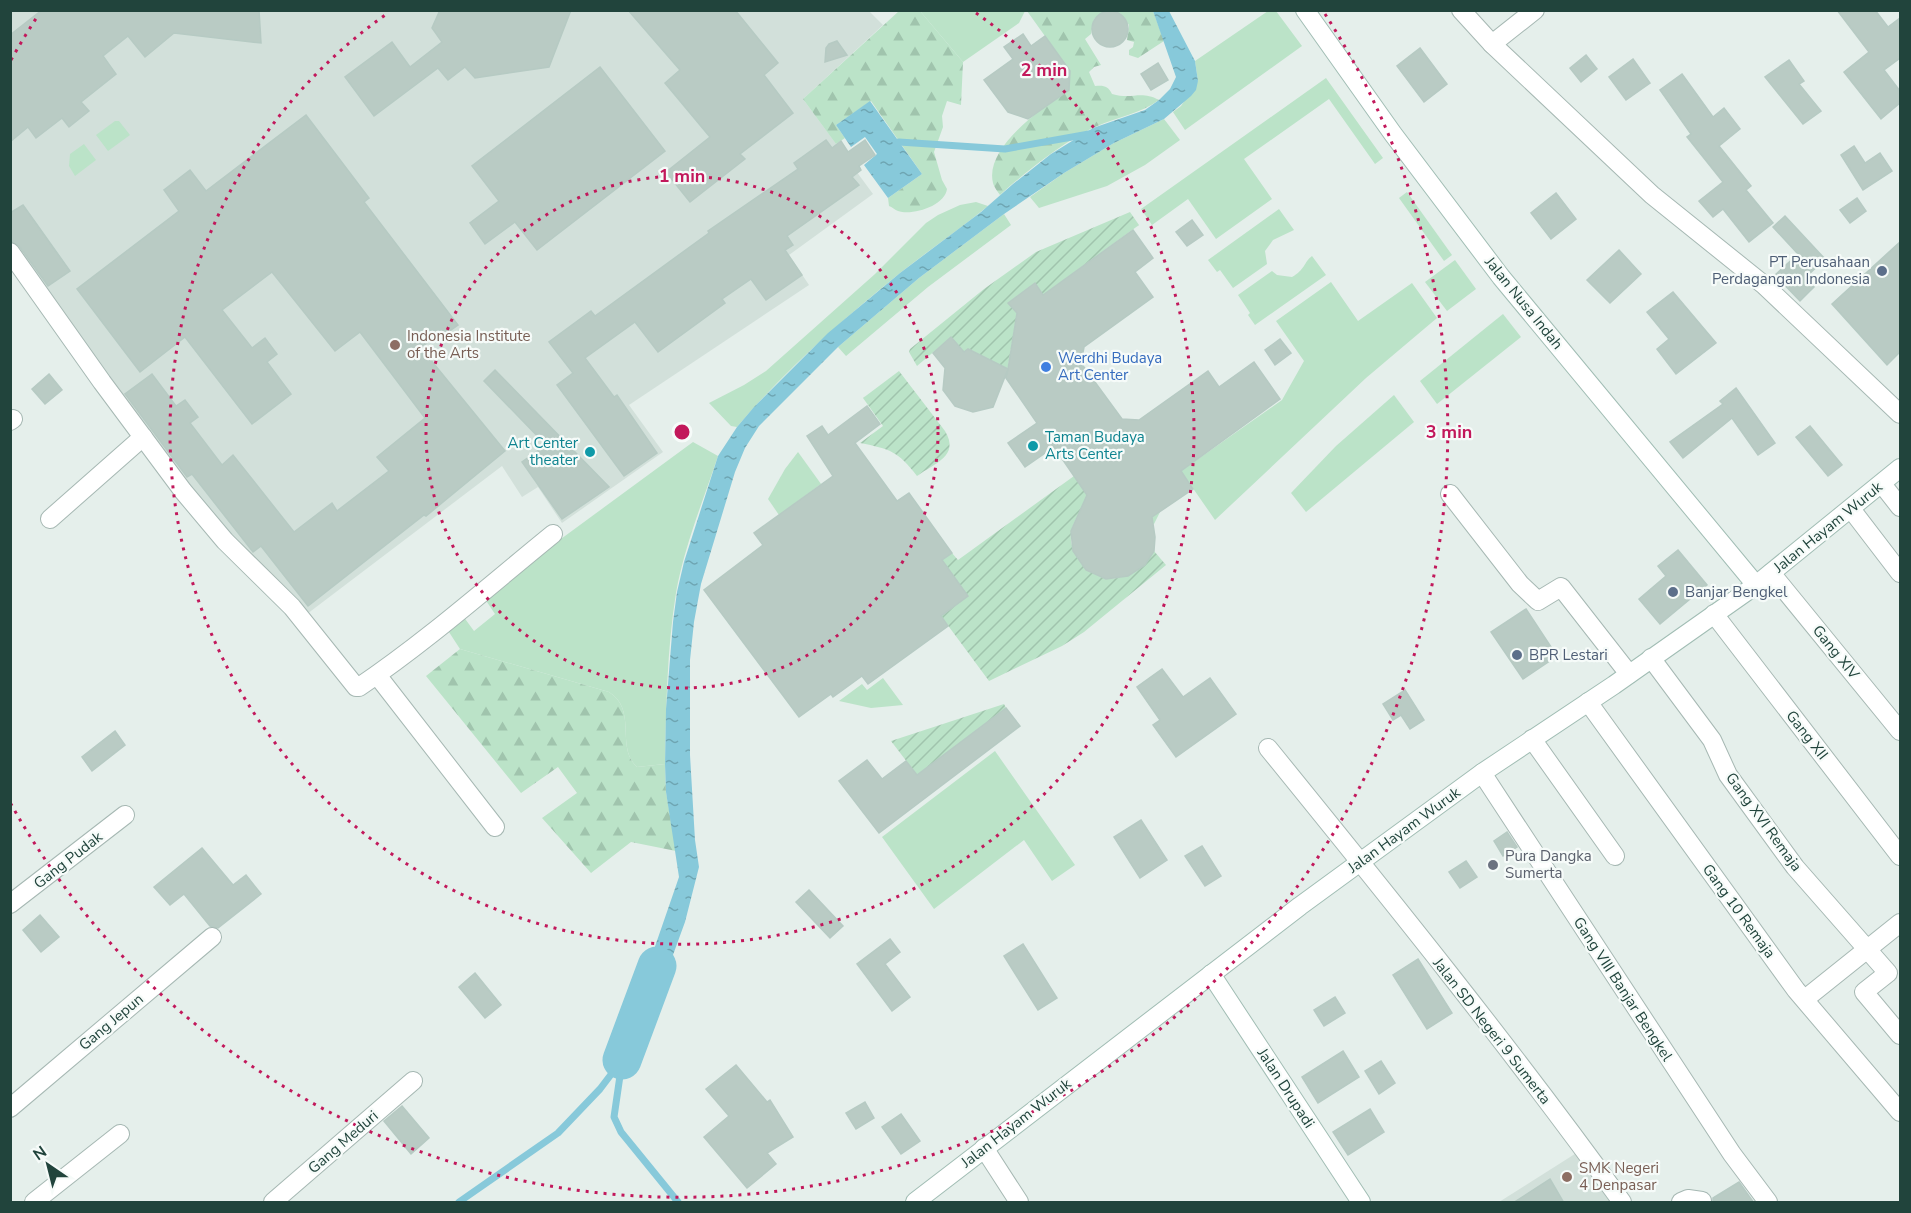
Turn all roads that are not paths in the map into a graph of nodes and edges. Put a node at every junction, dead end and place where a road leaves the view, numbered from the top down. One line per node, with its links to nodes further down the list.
1 (1305, 10): 17 (street, Jalan Nusa Indah)
2 (1461, 10): 4 (street)
3 (1535, 10): 4 (street)
4 (1492, 44): 6 (street)
5 (10, 252): 7 (street)
6 (1900, 414)
7 (143, 437): 13 (street); 21 (street)
8 (1900, 468): 9 (street, Jalan Hayam Wuruk)
9 (1882, 484): 11 (street); 12 (street, Jalan Hayam Wuruk)
10 (1450, 494): 20 (street)
11 (1900, 507)
12 (1851, 510): 15 (street, Jalan Hayam Wuruk); 16 (street)
13 (50, 519)
14 (553, 534): 21 (street)
15 (1771, 573): 17 (street, Jalan Hayam Wuruk); 23 (street, Gang XIV)
16 (1900, 573)
17 (1756, 585): 18 (street, Jalan Hayam Wuruk)
18 (1714, 614): 19 (street, Jalan Hayam Wuruk); 30 (street, Gang XII)
19 (1651, 658): 20 (street, Jalan Hayam Wuruk); 35 (street, Gang XVI Remaja)
20 (1629, 674): 22 (street, Jalan Hayam Wuruk)
21 (377, 675): 28 (street)
22 (1588, 702): 24 (street, Jalan Hayam Wuruk); 42 (street, Gang 10 Remaja)
23 (1900, 731)
24 (1532, 739): 26 (street, Jalan Hayam Wuruk); 29 (street)
25 (1268, 748): 31 (street, Jalan SD Negeri 9 Sumerta)
26 (1482, 773): 31 (street, Jalan Hayam Wuruk); 53 (street, Gang VIII Banjar Bengkel)
27 (125, 815): 32 (street, Gang Pudak)
28 (495, 827)
29 (1616, 856)
30 (1900, 856)
31 (1360, 861): 37 (street, Jalan Hayam Wuruk); 51 (street, Jalan SD Negeri 9 Sumerta)
32 (10, 904)
33 (1900, 923): 35 (street)
34 (212, 937): 41 (street, Gang Jepun)
35 (1867, 949): 36 (street, Gang XVI Remaja); 38 (street)
36 (1894, 971): 39 (street)
37 (1211, 974): 44 (street, Jalan Hayam Wuruk); 50 (street, Jalan Drupadi)
38 (1810, 995)
39 (1900, 1035)
40 (412, 1082): 47 (street, Gang Meduri)
41 (10, 1108)
42 (1900, 1112)
43 (120, 1134): 46 (street)
44 (984, 1148): 48 (street, Jalan Hayam Wuruk); 49 (street)
45 (1702, 1201): 52 (street)
46 (34, 1203)
47 (273, 1203)
48 (915, 1203)
49 (1019, 1203)
50 (1361, 1203)
51 (1622, 1203)
52 (1681, 1203)
53 (1768, 1203)

